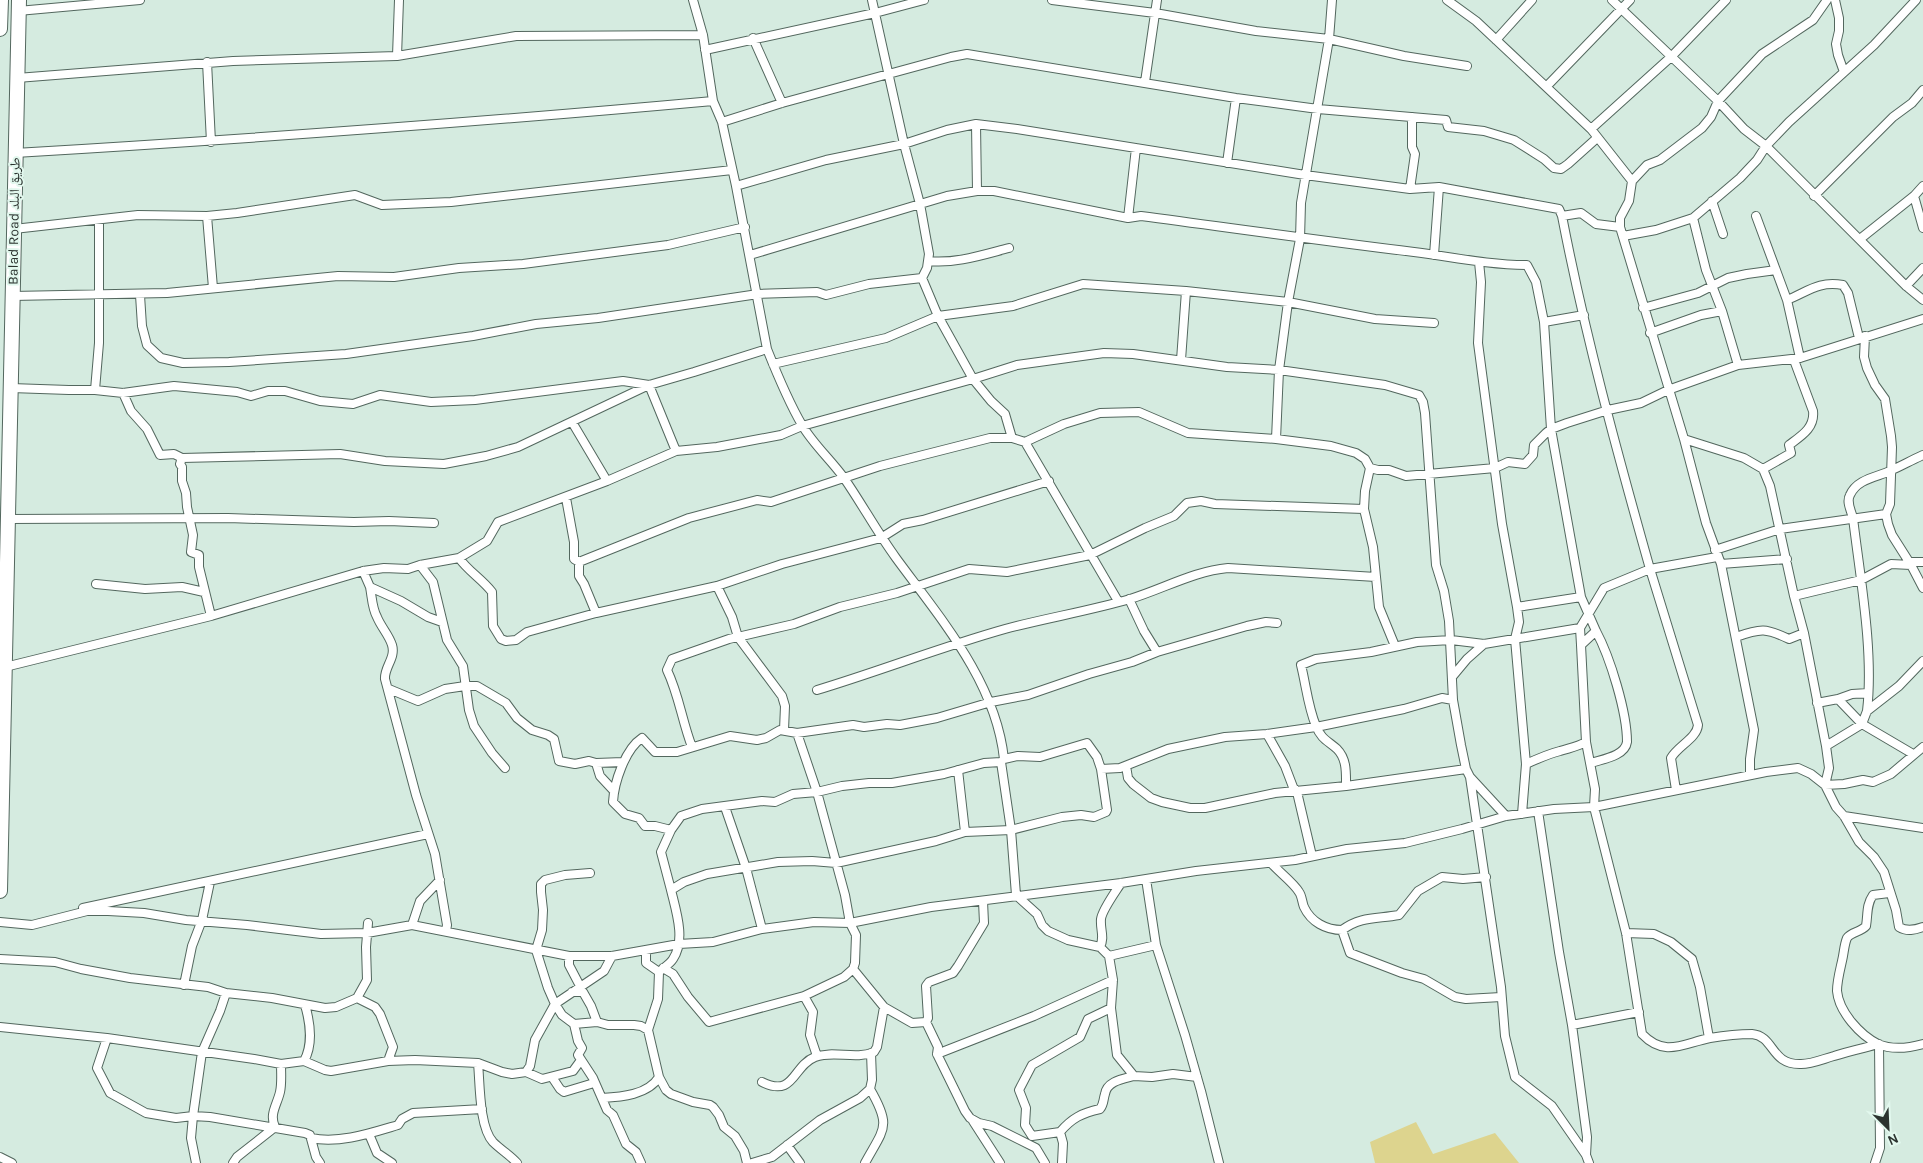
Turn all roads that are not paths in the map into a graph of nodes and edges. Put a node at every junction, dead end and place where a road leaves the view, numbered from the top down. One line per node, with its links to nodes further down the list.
1 (1, 0): 22 (highway)
2 (140, 0): 18 (street)
3 (399, 0): 28 (street)
4 (694, 0): 23 (street)
5 (872, 0): 20 (street)
6 (924, 0): 20 (street)
7 (1052, 0): 21 (street)
8 (1157, 0): 21 (street)
9 (1332, 0): 25 (street)
10 (1447, 0): 26 (street)
11 (1532, 0): 26 (street)
12 (1612, 0): 19 (street)
13 (1630, 0): 19 (street)
14 (1726, 0): 29 (street)
15 (1827, 0): 41 (street)
16 (1835, 0): 32 (street)
17 (1916, 0): 32 (street)
18 (18, 6): 34 (highway, Balad Road طريق البلد)
19 (1622, 10): 29 (street); 36 (street)
20 (875, 13): 24 (street); 33 (street)
21 (1155, 13): 25 (street); 35 (street)
22 (0, 29)
23 (703, 35): 27 (street); 28 (street)
24 (753, 38): 27 (street); 40 (street)
25 (1330, 39): 31 (street); 42 (street)
26 (1496, 40): 36 (street)
27 (705, 50): 39 (street)
28 (397, 56): 30 (street)
29 (1672, 56): 41 (street); 46 (street)
30 (207, 62): 34 (street); 48 (street)
31 (1467, 66)
32 (1844, 72): 50 (street)
33 (888, 75): 35 (street); 40 (street); 49 (street)
34 (17, 78): 52 (highway, Balad Road طريق البلد)
35 (1145, 82): 38 (street)
36 (1547, 86): 46 (street)
37 (1923, 90): 62 (street)
38 (1236, 98): 42 (street); 53 (street)
39 (714, 101): 44 (street); 48 (street)
40 (782, 102): 44 (street)
41 (1718, 102): 50 (street); 56 (street)
42 (1318, 109): 43 (street); 55 (street)
43 (1412, 117): 47 (street); 60 (street)
44 (722, 122): 54 (street)
45 (976, 124): 49 (street); 51 (street); 61 (street)
46 (1591, 129): 47 (street)
47 (1597, 138): 56 (street)
48 (211, 142): 52 (street)
49 (904, 144): 57 (street); 65 (street)
50 (1766, 146): 62 (street); 64 (street)
51 (1136, 148): 53 (street); 69 (street)
52 (16, 153): 75 (highway, Balad Road طريق البلد)
53 (1227, 163): 55 (street)
54 (732, 170): 57 (street); 66 (street)
55 (1305, 175): 60 (street); 78 (street)
56 (1632, 181): 73 (street)
57 (736, 186): 72 (street)
58 (1923, 186): 63 (street)
59 (1438, 187): 60 (street); 67 (street); 82 (street)
60 (1410, 189)
61 (977, 191): 65 (street); 69 (street)
62 (1814, 196): 79 (street)
63 (1914, 196): 74 (street); 79 (street)
64 (1712, 201): 70 (street); 76 (street)
65 (920, 204): 81 (street); 83 (street)
66 (207, 216): 71 (street); 90 (street)
67 (1562, 216): 73 (street); 101 (street)
68 (1756, 216): 86 (street)
69 (1128, 218): 78 (street)
70 (1693, 218): 77 (street); 88 (street)
71 (99, 221): 75 (street); 95 (street)
72 (745, 227): 81 (street); 90 (street)
73 (1620, 227): 77 (street)
74 (1923, 228)
75 (14, 229): 94 (highway, Balad Road طريق البلد)
76 (1723, 234)
77 (1623, 236): 99 (street)
78 (1300, 239): 82 (street); 98 (street)
79 (1860, 239): 89 (street)
80 (1009, 248): 83 (street)
81 (750, 255): 92 (street)
82 (1434, 255): 84 (street)
83 (928, 262): 87 (street)
84 (1479, 262): 104 (street); 132 (street)
85 (1923, 268): 89 (street)
86 (1776, 270): 88 (street); 96 (street)
87 (922, 278): 92 (street); 102 (street)
88 (1713, 285): 99 (street); 100 (street)
89 (1906, 286): 97 (street)
90 (213, 288): 93 (street)
91 (1186, 291): 98 (street); 102 (street); 110 (street)
92 (758, 294): 93 (street); 108 (street)
93 (140, 295): 95 (street)
94 (12, 296): 95 (street); 116 (highway, Balad Road طريق البلد)
95 (98, 296): 117 (street)
96 (1787, 300): 107 (street); 109 (street)
97 (1923, 300)
98 (1288, 302): 105 (street); 113 (street)
99 (1643, 308): 106 (street)
100 (1722, 311): 106 (street); 112 (street)
101 (1584, 315): 104 (street); 120 (street)
102 (938, 316): 111 (street); 114 (street)
103 (1923, 318): 107 (street)
104 (1544, 322): 123 (street)
105 (1434, 323)
106 (1650, 333): 118 (street)
107 (1862, 337): 109 (street); 134 (street)
108 (768, 349): 111 (street); 115 (street)
109 (1797, 359): 112 (street); 133 (street)
110 (1182, 360): 113 (street); 114 (street)
111 (773, 364): 122 (street)
112 (1738, 365): 118 (street)
113 (1279, 370): 125 (street); 135 (street)
114 (973, 379): 122 (street); 124 (street)
115 (649, 385): 119 (street); 121 (street); 128 (street)
116 (10, 388): 117 (street); 143 (highway, Balad Road طريق البلد)
117 (95, 390): 119 (street)
118 (1668, 390): 120 (street); 126 (street)
119 (123, 393): 130 (street)
120 (1608, 410): 123 (street); 156 (street)
121 (572, 422): 130 (street); 138 (street)
122 (802, 426): 128 (street); 136 (street)
123 (1551, 429): 132 (street); 167 (street)
124 (1012, 438): 127 (street); 136 (street)
125 (1276, 439): 127 (street); 131 (street)
126 (1684, 439): 133 (street); 149 (street)
127 (1025, 442): 137 (street)
128 (676, 450): 138 (street)
129 (1923, 455): 134 (street)
130 (182, 458): 144 (street)
131 (1370, 468): 135 (street); 140 (street)
132 (1495, 468): 135 (street); 170 (street)
133 (1764, 469): 146 (street)
134 (1890, 471): 141 (street); 142 (street)
135 (1430, 474): 182 (street)
136 (844, 478): 147 (street); 152 (street)
137 (1049, 481): 147 (street); 148 (street)
138 (608, 482): 139 (street)
139 (566, 498): 150 (street); 152 (street)
140 (1364, 509): 148 (street); 158 (street)
141 (1886, 514): 142 (street); 155 (street)
142 (1853, 518): 146 (street); 159 (street)
143 (8, 519): 144 (street); 189 (highway, Balad Road طريق البلد)
144 (190, 519): 145 (street); 165 (street)
145 (434, 523)
146 (1780, 529): 149 (street); 151 (street)
147 (880, 538): 161 (street); 162 (street)
148 (1090, 555): 161 (street); 169 (street)
149 (1718, 557): 151 (street); 156 (street); 180 (street)
150 (459, 558): 154 (street); 171 (street)
151 (1786, 559): 166 (street)
152 (579, 562): 171 (street)
153 (1923, 562): 155 (street)
154 (420, 565): 157 (street); 174 (street)
155 (1911, 565): 159 (street); 164 (street)
156 (1650, 569): 172 (street); 224 (street)
157 (363, 571): 163 (street); 173 (street)
158 (1376, 577): 168 (street); 186 (street)
159 (1861, 580): 166 (street); 194 (street)
160 (96, 584): 165 (street)
161 (917, 585): 179 (street); 183 (street)
162 (717, 586): 171 (street); 179 (street)
163 (370, 587): 174 (street); 192 (street)
164 (1923, 588)
165 (204, 592): 173 (street)
166 (1794, 596): 178 (street)
167 (1581, 598): 170 (street); 172 (street)
168 (1129, 599): 169 (street); 187 (street)
169 (1118, 601): 183 (street)
170 (1517, 607): 181 (street)
171 (596, 613)
172 (1588, 615): 176 (street); 177 (street)
173 (211, 616): 189 (street)
174 (442, 622): 191 (street)
175 (1277, 623): 187 (street)
176 (1580, 628): 181 (street); 185 (street)
177 (1596, 631): 185 (street); 213 (street)
178 (1804, 633): 180 (street); 198 (street)
179 (738, 637): 202 (street); 207 (street)
180 (1736, 637): 220 (street)
181 (1515, 639): 184 (street); 214 (street)
182 (1451, 640): 184 (street); 186 (street); 190 (street)
183 (958, 643): 193 (street); 197 (street)
184 (1484, 644): 190 (street)
185 (1581, 644): 205 (street)
186 (1395, 646): 201 (street)
187 (1158, 652): 197 (street)
188 (1923, 661): 199 (street)
189 (5, 666): 251 (highway, Balad Road طريق البلد)
190 (1452, 677): 196 (street)
191 (465, 686): 192 (street); 212 (street); 216 (street)
192 (389, 689): 239 (street)
193 (816, 690)
194 (1868, 693): 195 (street); 199 (street)
195 (1838, 699): 198 (street); 200 (street)
196 (1453, 700): 201 (street); 218 (street)
197 (991, 702): 203 (street); 210 (street)
198 (1817, 703): 206 (street)
199 (1867, 711): 200 (street)
200 (1862, 724): 206 (street); 209 (street)
201 (1316, 727): 204 (street); 223 (street)
202 (784, 730): 203 (street); 207 (street)
203 (797, 733): 226 (street)
204 (1267, 734): 215 (street); 227 (street)
205 (1586, 742): 213 (street); 214 (street)
206 (1826, 746): 222 (street)
207 (692, 747): 211 (street)
208 (1923, 748): 209 (street)
209 (1913, 754): 222 (street)
210 (1002, 760): 217 (street); 219 (street); 237 (street)
211 (623, 762): 212 (street); 225 (street)
212 (596, 763): 225 (street)
213 (1591, 763): 229 (street)
214 (1526, 764): 231 (street)
215 (1126, 766): 217 (street); 227 (street)
216 (505, 768)
217 (1101, 769): 237 (street)
218 (1466, 769): 221 (street); 223 (street)
219 (958, 770): 226 (street); 238 (street)
220 (1750, 775): 222 (street); 224 (street)
221 (1470, 777): 232 (street); 234 (street)
222 (1825, 785): 233 (street)
223 (1346, 786): 227 (street)
224 (1676, 790): 229 (street)
225 (614, 791): 236 (street)
226 (817, 792): 228 (street); 241 (street)
227 (1297, 792): 240 (street)
228 (725, 807): 236 (street); 243 (street)
229 (1594, 807): 230 (street); 266 (street)
230 (1538, 811): 231 (street); 294 (street)
231 (1522, 814): 232 (street)
232 (1506, 816): 234 (street)
233 (1844, 816): 235 (street); 252 (street)
234 (1476, 824): 240 (street); 245 (street)
235 (1923, 828)
236 (671, 830): 250 (street)
237 (1011, 830): 238 (street); 253 (street)
238 (965, 832): 241 (street)
239 (428, 834): 247 (street); 248 (street)
240 (1312, 856): 242 (street)
241 (836, 863): 243 (street); 259 (street)
242 (1271, 863): 246 (street); 263 (street)
243 (746, 868): 250 (street); 262 (street)
244 (590, 873): 270 (street)
245 (1486, 877): 263 (street); 284 (street)
246 (1146, 879): 249 (street); 268 (street)
247 (440, 880): 260 (street); 264 (street)
248 (210, 882): 255 (street); 256 (street)
249 (1121, 883): 253 (street); 269 (street)
250 (671, 890): 267 (street)
251 (0, 891)
252 (1889, 893): 261 (street); 299 (street)
253 (1016, 895): 254 (street); 269 (street)
254 (983, 901): 259 (street); 292 (street)
255 (64, 916): 256 (street); 257 (street)
256 (202, 920): 265 (street); 279 (street)
257 (0, 922)
258 (368, 923): 265 (street)
259 (850, 923): 262 (street); 276 (street)
260 (412, 925): 264 (street); 265 (street)
261 (1923, 927)
262 (762, 929): 267 (street)
263 (1342, 930): 284 (street)
264 (446, 931): 270 (street)
265 (367, 933): 285 (street)
266 (1626, 933): 290 (street); 298 (street)
267 (680, 944): 271 (street); 277 (street)
268 (1156, 945): 274 (street); 314 (street)
269 (1100, 947): 274 (street)
270 (536, 950): 272 (street); 286 (street)
271 (646, 950): 273 (street); 277 (street)
272 (569, 956): 273 (street); 280 (street)
273 (612, 956): 280 (street)
274 (1110, 956): 278 (street)
275 (0, 960): 279 (street)
276 (853, 969): 283 (street); 288 (street)
277 (661, 970): 283 (street); 296 (street)
278 (1113, 980): 289 (street); 303 (street)
279 (184, 985): 282 (street)
280 (580, 986): 281 (street)
281 (572, 992): 286 (street); 291 (street)
282 (226, 993): 287 (street); 301 (street)
283 (804, 996): 304 (street)
284 (1501, 996): 327 (street)
285 (358, 998): 287 (street); 307 (street)
286 (555, 1004): 293 (street); 310 (street)
287 (305, 1006): 306 (street)
288 (884, 1007): 292 (street); 302 (street)
289 (1111, 1008): 311 (street); 323 (street)
290 (1639, 1012): 294 (street); 298 (street)
291 (597, 1022): 293 (street); 296 (street)
292 (926, 1022): 303 (street)
293 (574, 1024): 305 (street)
294 (1572, 1025): 327 (street)
295 (0, 1027): 297 (street)
296 (648, 1030): 313 (street)
297 (107, 1038): 301 (street); 320 (street)
298 (1709, 1038): 299 (street)
299 (1879, 1044): 300 (street); 346 (street)
300 (1923, 1044)
301 (202, 1052): 309 (street); 320 (street)
302 (871, 1053): 304 (street); 317 (street)
303 (937, 1054): 321 (street)
304 (816, 1056): 315 (street)
305 (581, 1060): 312 (street); 316 (street)
306 (304, 1061): 307 (street); 309 (street)
307 (388, 1061): 308 (street)
308 (478, 1063): 310 (street); 319 (street)
309 (281, 1064): 322 (street)
310 (526, 1072): 312 (street)
311 (1134, 1076): 314 (street); 323 (street)
312 (552, 1077): 316 (street)
313 (659, 1077): 318 (street); 338 (street)
314 (1197, 1077): 344 (street)
315 (762, 1082)
316 (594, 1083): 318 (street)
317 (870, 1089): 326 (street); 330 (street)
318 (602, 1098): 337 (street)
319 (482, 1109): 324 (street); 336 (street)
320 (192, 1116): 322 (street); 332 (street)
321 (970, 1118): 341 (street); 342 (street)
322 (275, 1127): 325 (street); 333 (street)
323 (1060, 1132): 343 (street)
324 (369, 1134): 325 (street); 335 (street)
325 (311, 1138): 334 (street)
326 (787, 1145): 329 (street); 340 (street)
327 (1586, 1155): 345 (street)
328 (0, 1156): 331 (street)
329 (773, 1160): 339 (street)
330 (867, 1162)
331 (12, 1163)
332 (196, 1163)
333 (233, 1163)
334 (320, 1163)
335 (392, 1163)
336 (517, 1163)
337 (641, 1163)
338 (748, 1163)
339 (752, 1163)
340 (800, 1163)
341 (1000, 1163)
342 (1045, 1163)
343 (1062, 1163)
344 (1219, 1163)
345 (1589, 1163)
346 (1875, 1163)

